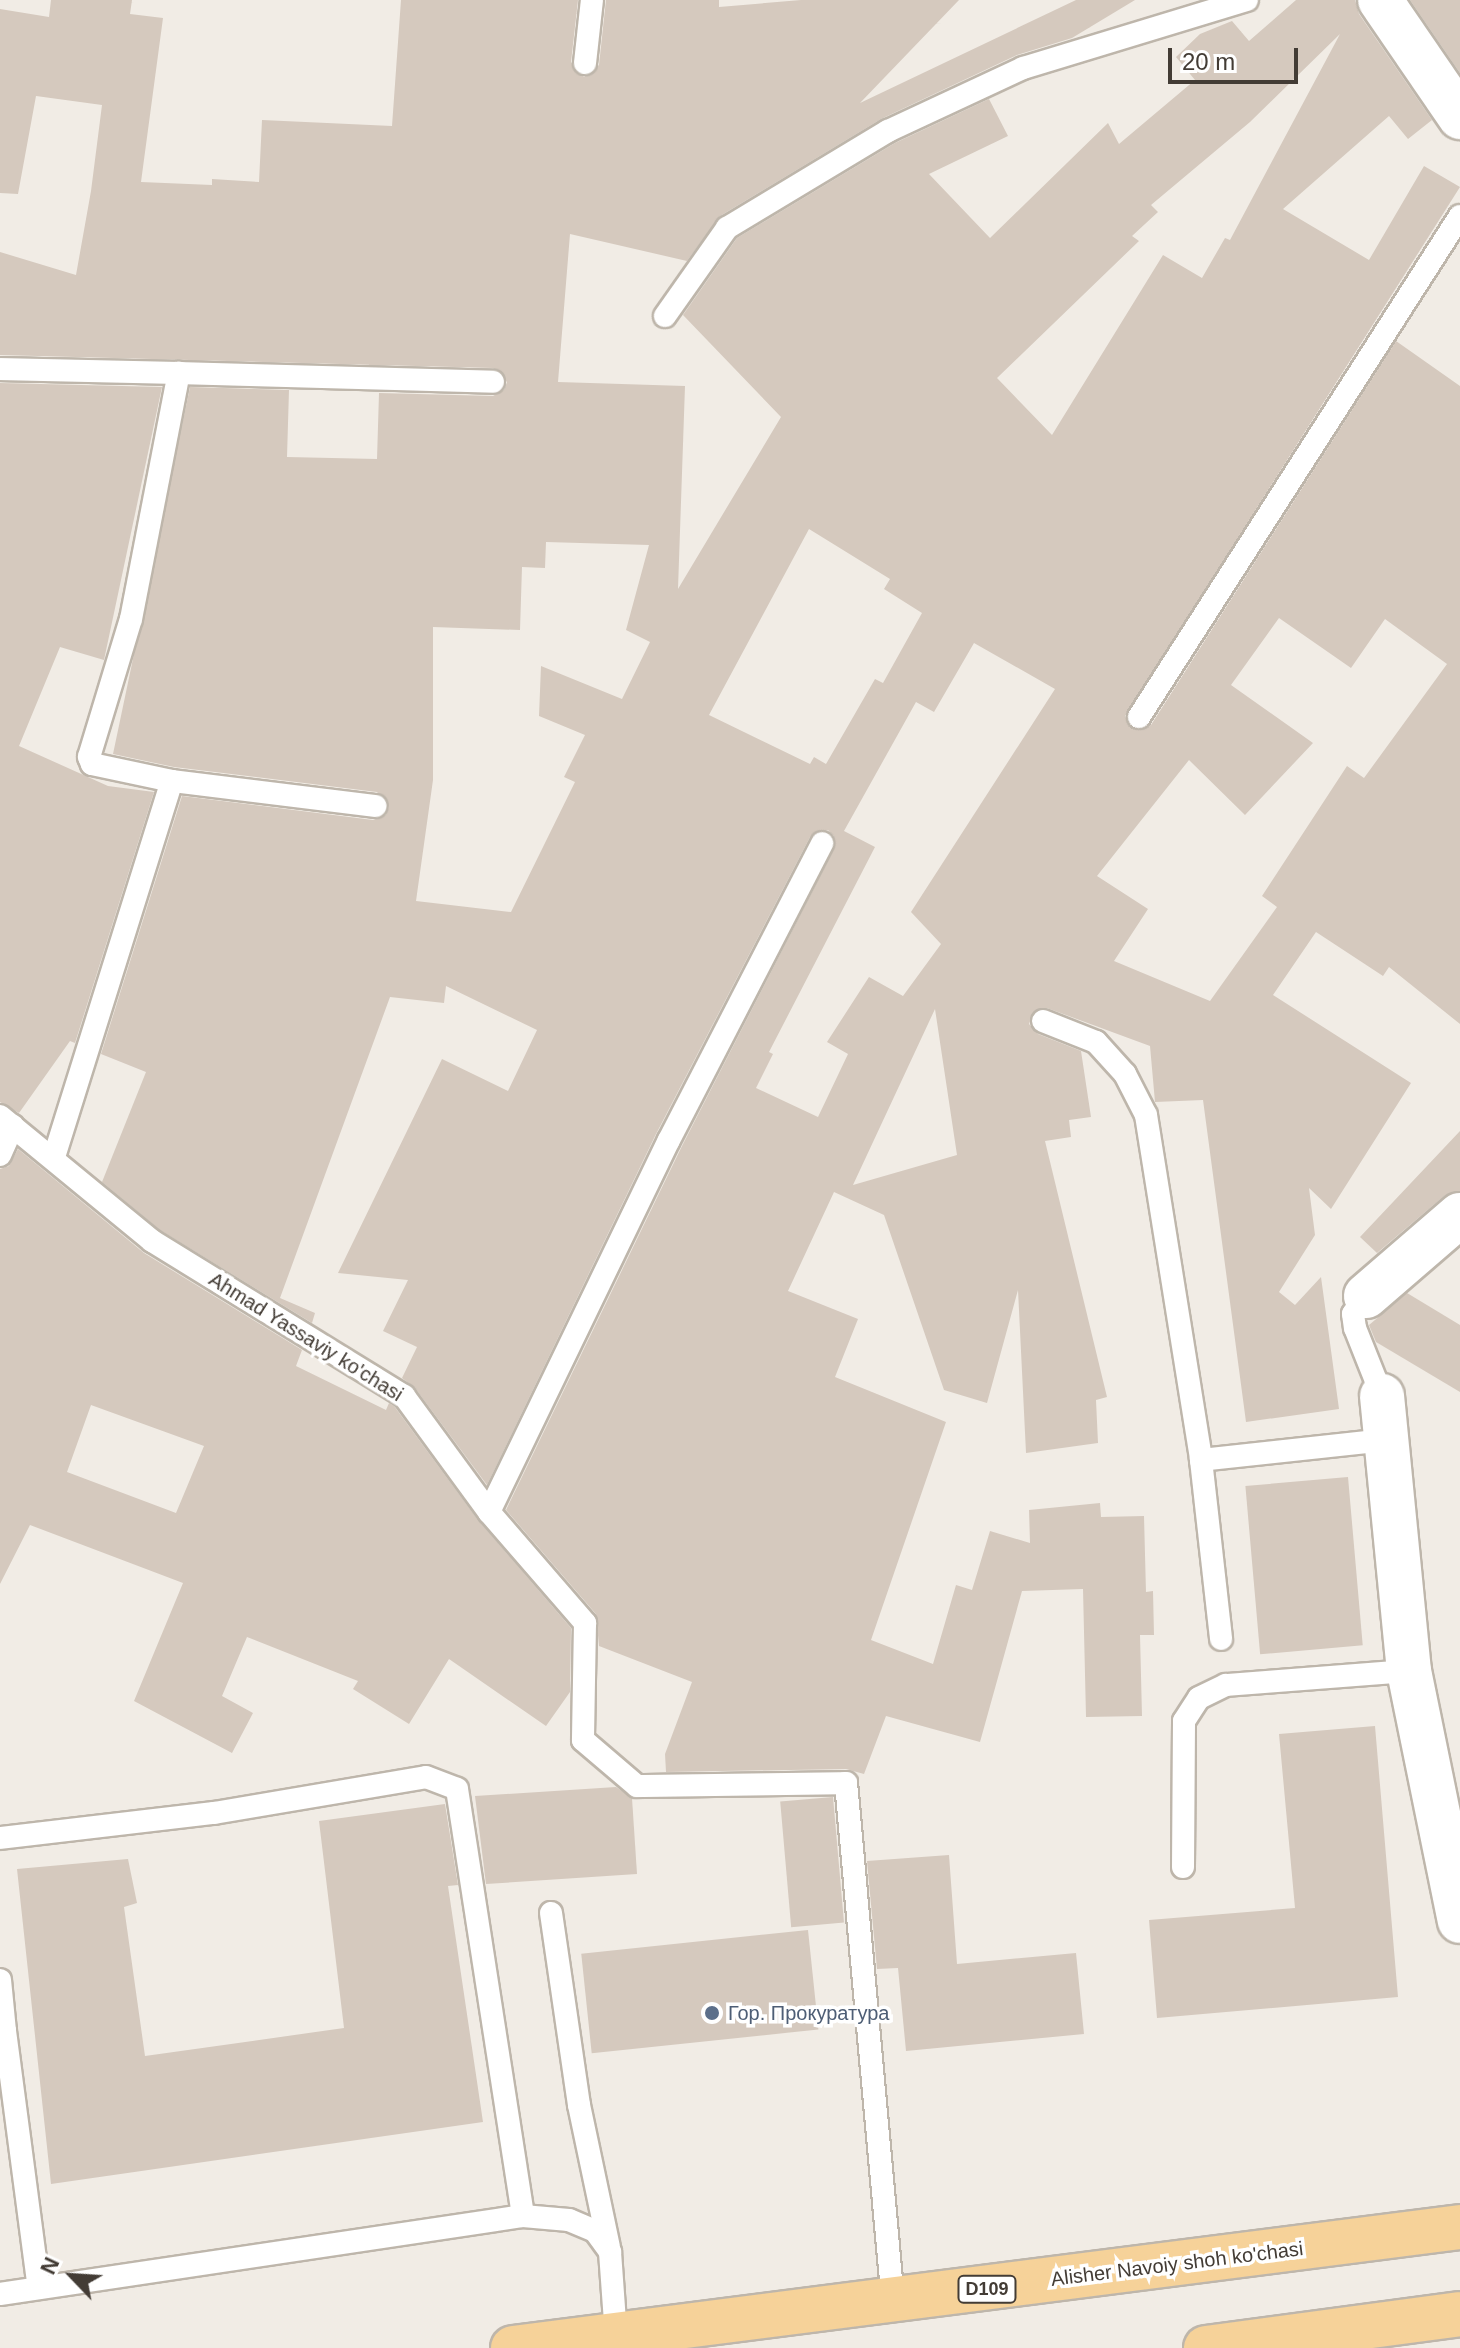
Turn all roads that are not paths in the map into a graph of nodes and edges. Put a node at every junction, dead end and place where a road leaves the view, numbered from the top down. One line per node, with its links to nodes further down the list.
1 (592, 0): 4 (lane)
2 (1247, 0): 7 (lane)
3 (1380, 0): 5 (street)
4 (585, 63)
5 (1460, 117)
6 (1460, 216): 11 (lane)
7 (665, 316)
8 (0, 369): 9 (lane)
9 (179, 373): 10 (lane); 12 (lane)
10 (493, 382)
11 (1139, 717)
12 (172, 781): 13 (lane); 18 (lane)
13 (375, 806)
14 (822, 843): 24 (lane)
15 (1043, 1021): 23 (lane)
16 (7, 1121): 17 (lane); 18 (lane, Ahmad Yassaviy ko'chasi)
17 (0, 1155)
18 (54, 1157): 24 (lane, Ahmad Yassaviy ko'chasi)
19 (1460, 1215): 20 (street)
20 (1366, 1296): 21 (lane)
21 (1382, 1396): 22 (street)
22 (1386, 1440): 23 (lane); 26 (street)
23 (1201, 1460): 25 (lane)
24 (489, 1512): 38 (lane, Ahmad Yassaviy ko'chasi)
25 (1221, 1639)
26 (1409, 1671): 28 (lane); 30 (street)
27 (0, 1838): 33 (lane)
28 (1183, 1867)
29 (551, 1913): 35 (lane)
30 (1460, 1921)
31 (0, 1980): 32 (lane)
32 (2, 2031): 36 (lane)
33 (523, 2216): 35 (lane); 36 (lane)
34 (1460, 2227): 38 (main road, Alisher Navoiy shoh ko'chasi / D109)
35 (610, 2252): 40 (lane)
36 (39, 2288): 37 (lane)
37 (0, 2294)
38 (893, 2301): 40 (main road, Alisher Navoiy shoh ko'chasi / D109)
39 (1460, 2314): 42 (main road)
40 (616, 2335): 41 (main road, Alisher Navoiy shoh ko'chasi / D109)
41 (513, 2348)
42 (1206, 2348)

